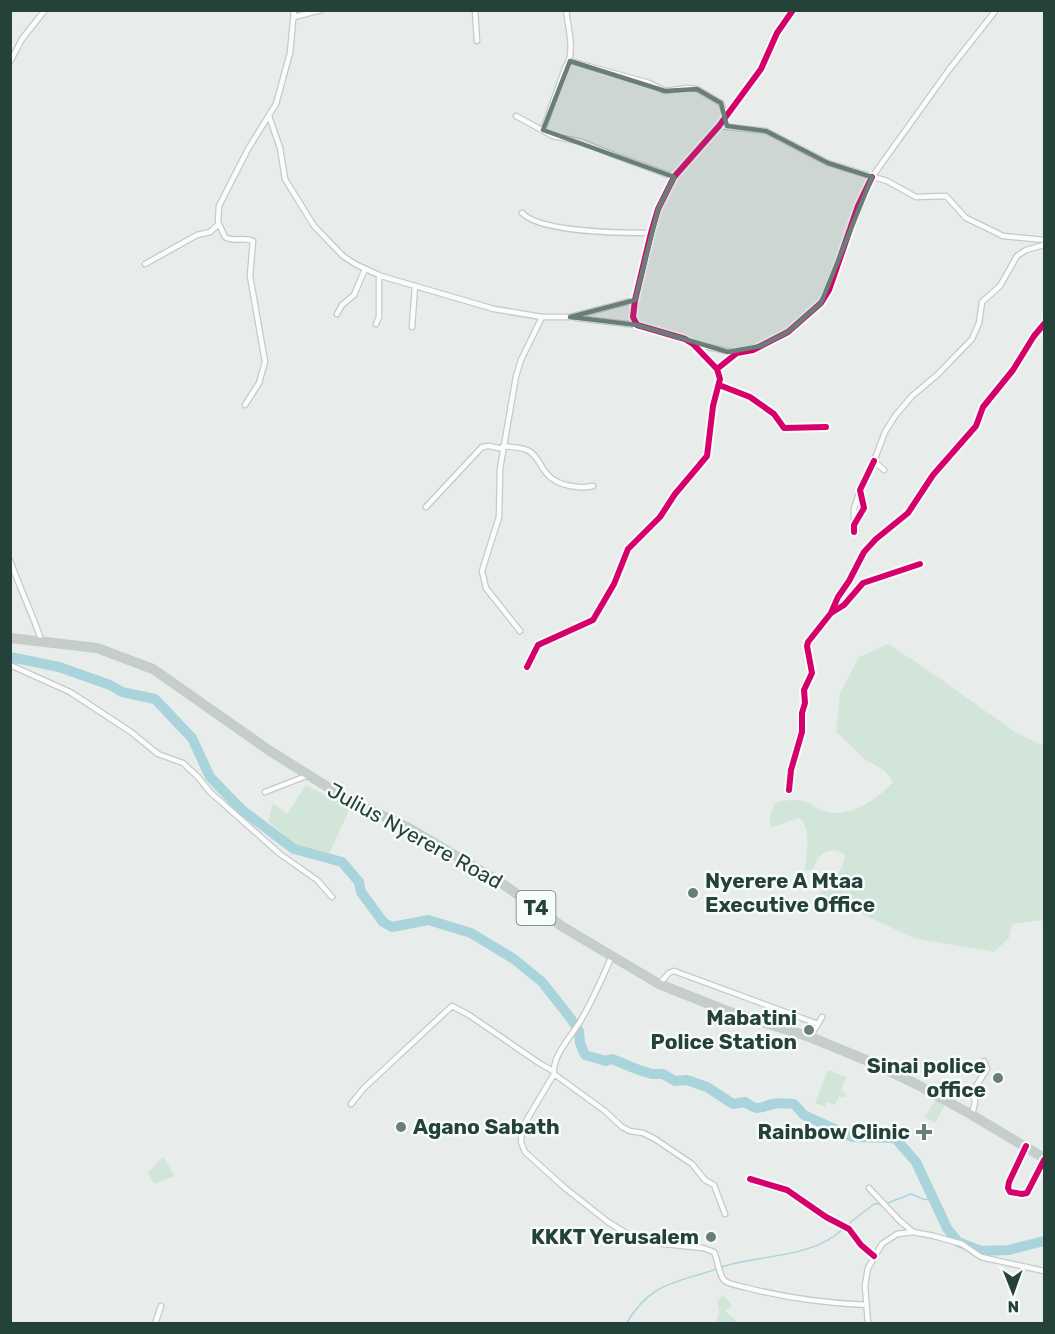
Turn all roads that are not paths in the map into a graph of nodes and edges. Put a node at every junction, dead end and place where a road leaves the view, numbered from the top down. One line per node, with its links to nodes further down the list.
1 (45, 10): 10 (street)
2 (321, 10): 7 (street)
3 (475, 10): 8 (street)
4 (566, 10): 9 (street)
5 (793, 10): 13 (street)
6 (996, 10): 17 (street)
7 (294, 14): 11 (street)
8 (477, 41)
9 (570, 61): 13 (street); 15 (street)
10 (10, 62)
11 (269, 116): 19 (street); 24 (street)
12 (516, 116): 15 (street)
13 (726, 117): 14 (street)
14 (719, 126): 16 (street); 17 (street)
15 (543, 130): 16 (street)
16 (674, 177): 20 (street)
17 (872, 177): 21 (street); 36 (street)
18 (522, 213): 20 (street)
19 (219, 224): 23 (street); 39 (street)
20 (651, 233): 27 (street)
21 (1044, 240)
22 (1044, 245): 42 (street)
23 (145, 264)
24 (365, 268): 25 (street); 28 (street)
25 (379, 275): 26 (street); 31 (street)
26 (416, 286): 29 (street); 34 (street)
27 (635, 300): 30 (street); 33 (street)
28 (337, 314)
29 (542, 317): 30 (street); 41 (street)
30 (570, 317): 33 (street)
31 (376, 324)
32 (1044, 324): 51 (street)
33 (637, 325): 35 (street)
34 (412, 327)
35 (693, 344): 36 (street); 37 (street)
36 (737, 353): 37 (street)
37 (717, 369): 38 (street)
38 (719, 385): 40 (street); 56 (street)
39 (245, 405)
40 (826, 427)
41 (503, 447): 44 (street); 46 (street); 52 (street)
42 (874, 461): 43 (street); 45 (street)
43 (884, 470)
44 (593, 486)
45 (860, 490): 47 (street); 47 (street)
46 (426, 507)
47 (854, 525): 48 (street)
48 (854, 532)
49 (10, 560): 54 (street)
50 (920, 564): 51 (street)
51 (831, 613): 58 (street)
52 (520, 631)
53 (10, 638): 54 (highway, Julius Nyerere Road / T4)
54 (41, 640): 57 (highway, Julius Nyerere Road / T4)
55 (10, 665): 60 (street)
56 (528, 667)
57 (309, 775): 59 (street); 61 (highway, Julius Nyerere Road / T4)
58 (789, 790)
59 (265, 792)
60 (332, 897)
61 (612, 956): 62 (highway, Julius Nyerere Road / T4); 67 (street)
62 (659, 984): 64 (street); 65 (highway, Julius Nyerere Road / T4)
63 (822, 1017): 64 (street)
64 (818, 1024): 65 (street)
65 (810, 1037): 69 (highway, Julius Nyerere Road / T4)
66 (984, 1060): 69 (street)
67 (553, 1073): 68 (street); 74 (street); 78 (street)
68 (351, 1104)
69 (972, 1114): 70 (highway, Julius Nyerere Road / T4)
70 (1026, 1146): 71 (highway, Julius Nyerere Road / T4); 71 (street)
71 (1044, 1159)
72 (750, 1179): 76 (street)
73 (869, 1188): 75 (street)
74 (725, 1214)
75 (913, 1232): 76 (street); 77 (street)
76 (874, 1256): 78 (street)
77 (1044, 1271)
78 (866, 1305): 81 (street)
79 (161, 1306): 80 (street)
80 (155, 1323)
81 (868, 1323)

